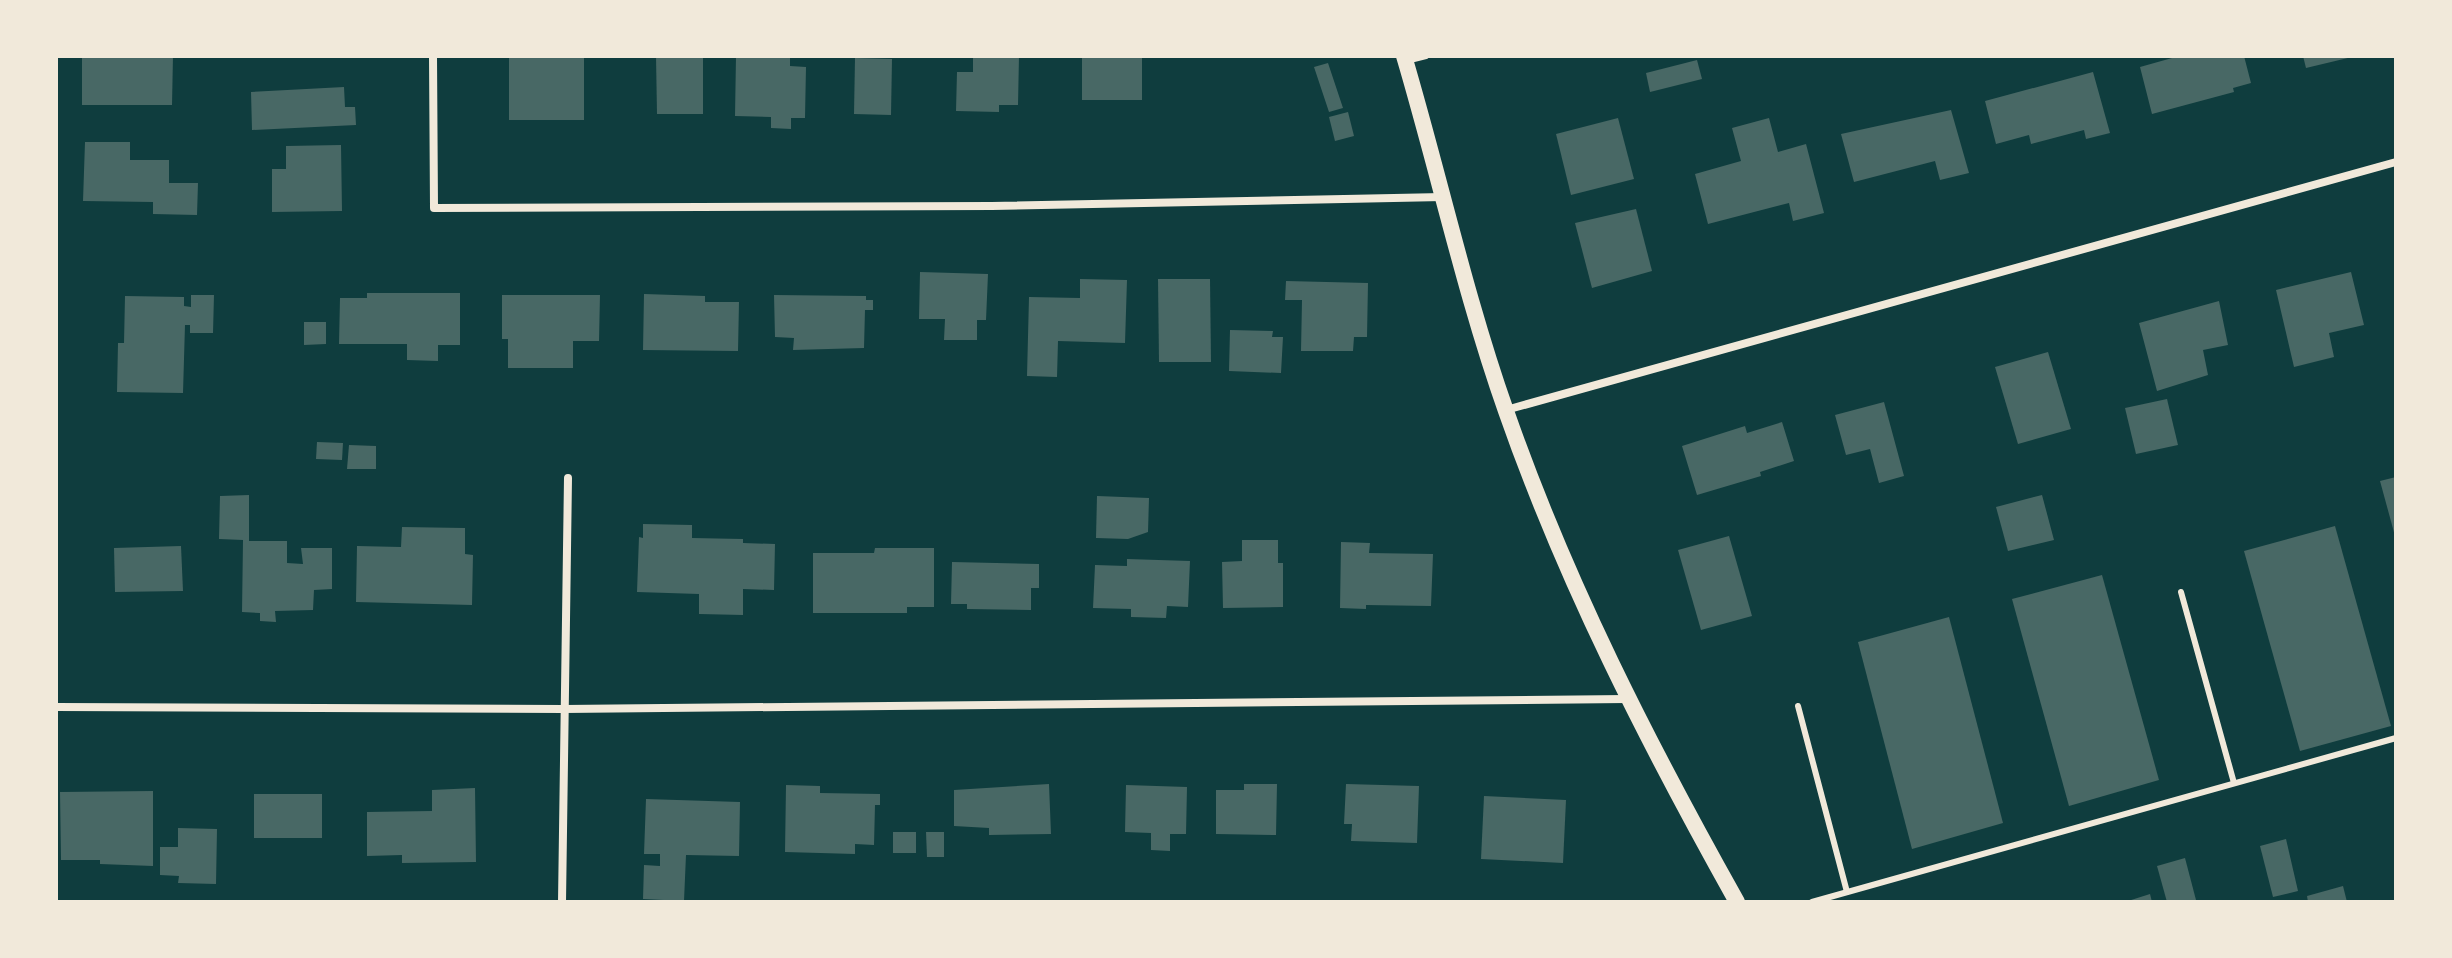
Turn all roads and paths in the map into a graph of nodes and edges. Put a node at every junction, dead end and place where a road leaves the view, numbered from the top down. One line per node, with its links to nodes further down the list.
1 (433, 56): 5 (street)
2 (1426, 56): 3 (lane)
3 (1405, 59): 5 (main road)
4 (2396, 162): 6 (street)
5 (1444, 197): 6 (main road)
6 (1505, 410): 9 (main road)
7 (568, 478): 12 (street)
8 (2181, 592): 14 (lane)
9 (1627, 699): 12 (street); 17 (main road)
10 (1798, 706): 15 (lane)
11 (56, 707): 12 (street)
12 (564, 709): 16 (street)
13 (2396, 738): 14 (lane)
14 (2234, 783): 15 (lane)
15 (1847, 892): 18 (lane)
16 (562, 902)
17 (1737, 902)
18 (1812, 902)

